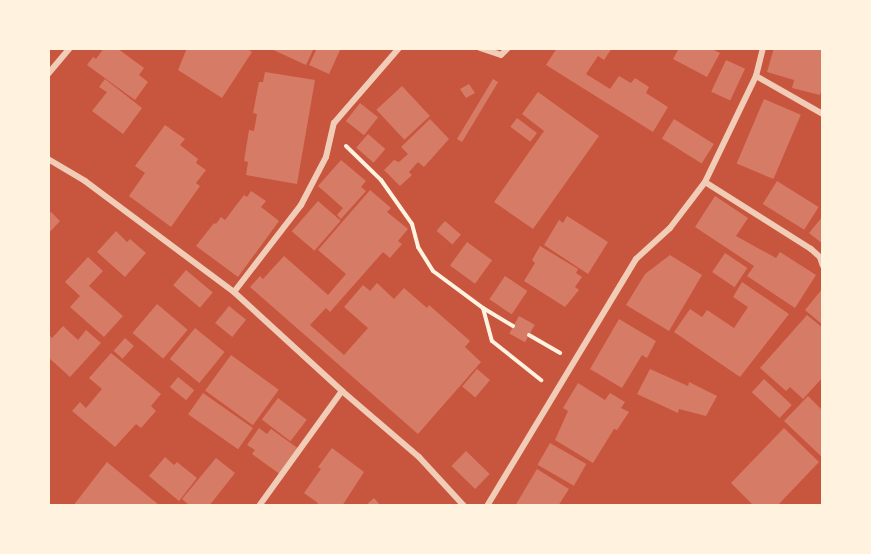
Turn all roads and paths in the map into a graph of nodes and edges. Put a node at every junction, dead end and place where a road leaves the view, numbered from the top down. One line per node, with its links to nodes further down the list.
1 (70, 48): 6 (street)
2 (399, 48): 9 (street)
3 (480, 48): 4 (street)
4 (508, 48)
5 (763, 48): 7 (street)
6 (48, 74)
7 (756, 76): 8 (street); 11 (street)
8 (823, 114)
9 (331, 132): 13 (street); 14 (path)
10 (48, 159): 13 (street)
11 (705, 182): 12 (street); 17 (street)
12 (823, 266)
13 (234, 292): 18 (street)
14 (483, 308): 15 (path); 19 (path)
15 (513, 326)
16 (529, 335): 17 (path)
17 (574, 361): 19 (street)
18 (342, 391): 20 (street); 21 (street)
19 (556, 391): 22 (street)
20 (259, 506)
21 (464, 506)
22 (487, 506)

